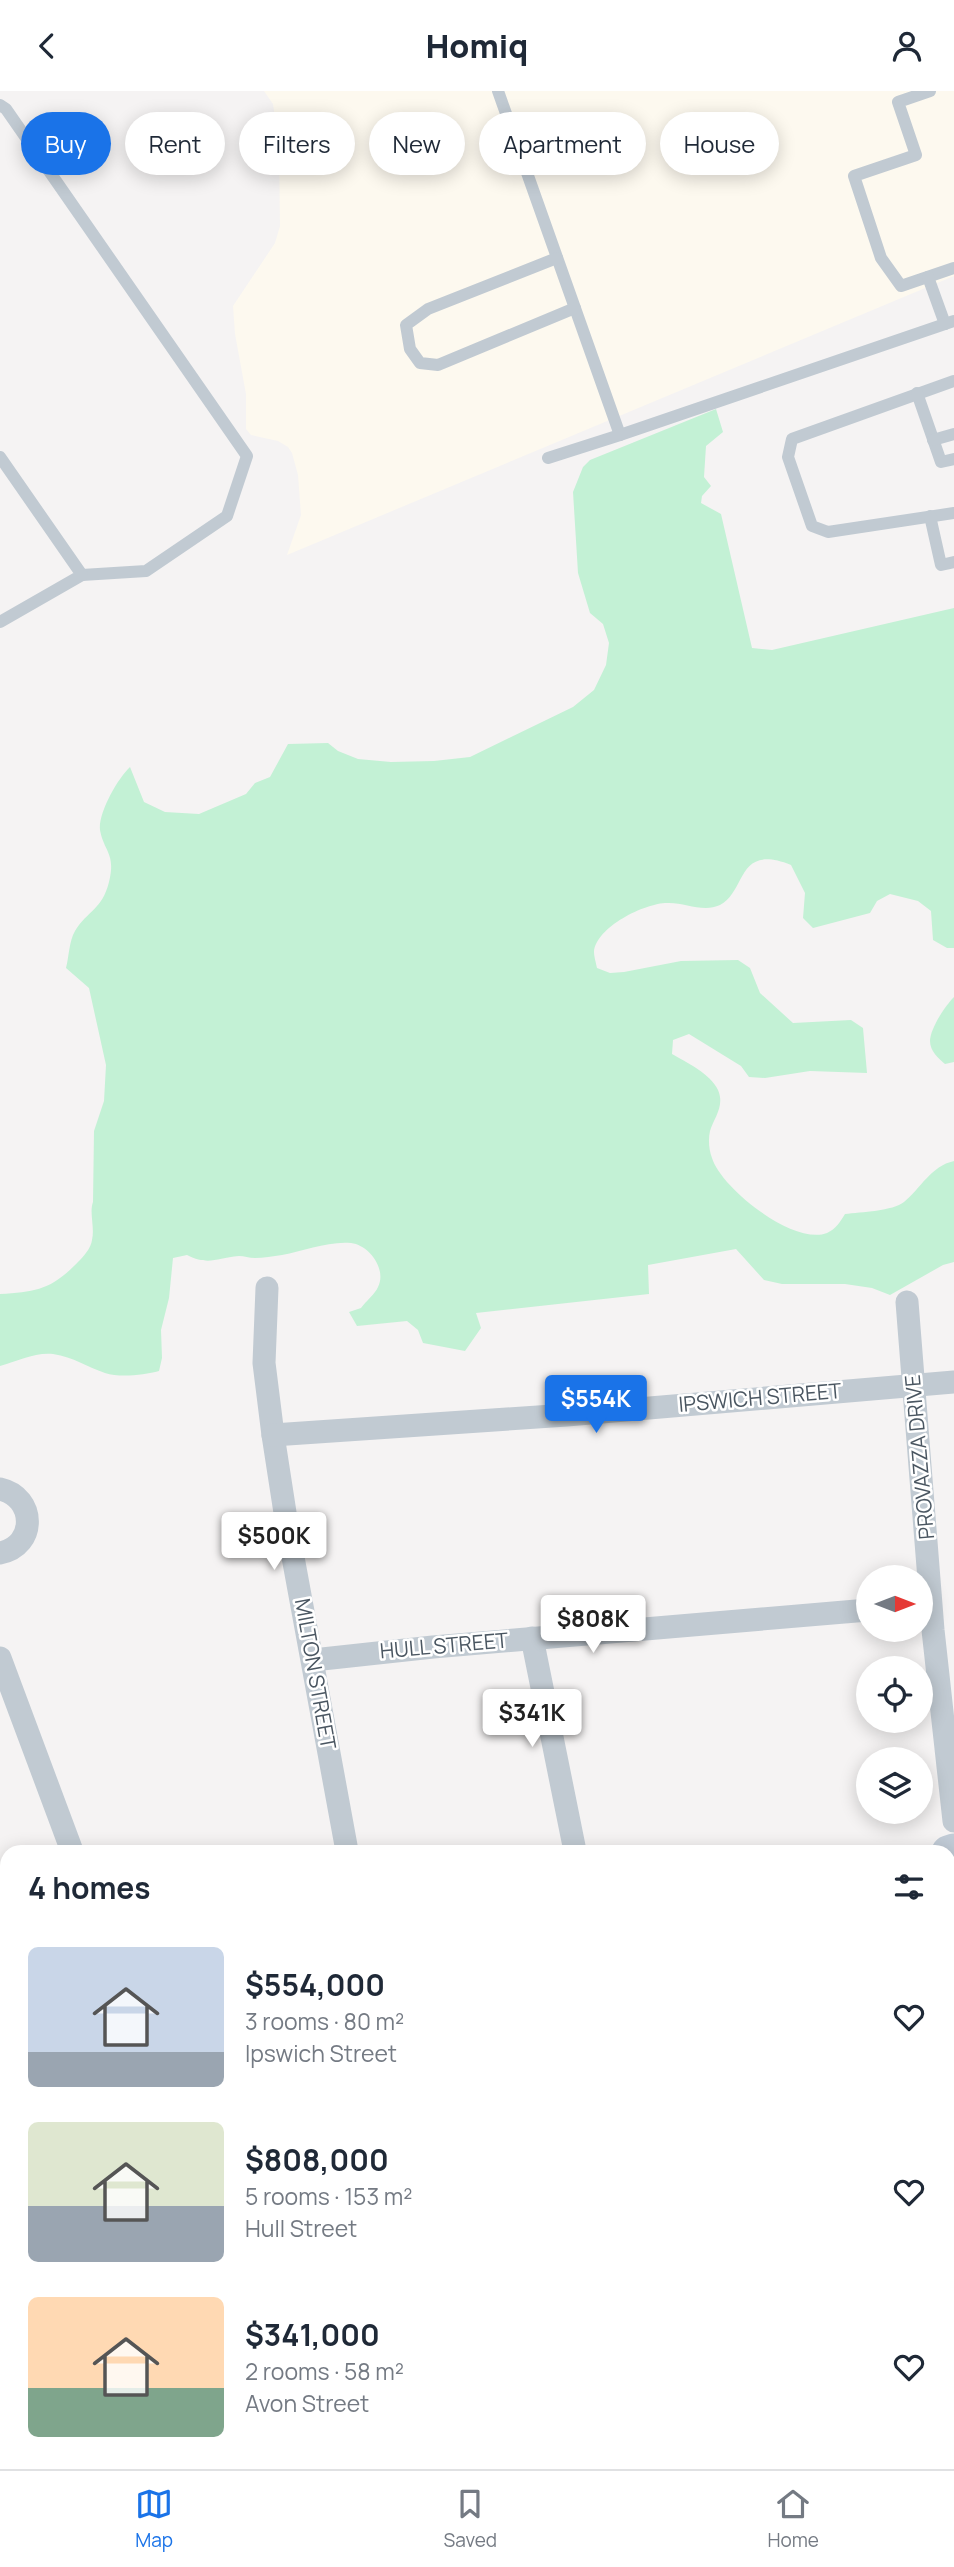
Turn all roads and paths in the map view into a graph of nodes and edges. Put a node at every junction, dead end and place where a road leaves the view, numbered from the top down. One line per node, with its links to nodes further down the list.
1 (498, 91): 4 (lane)
2 (930, 91): 6 (lane)
3 (0, 105): 20 (lane)
4 (557, 258): 7 (lane); 7 (lane)
5 (954, 268): 6 (lane)
6 (928, 277): 8 (lane)
7 (575, 308): 12 (lane)
8 (949, 323): 12 (lane)
9 (954, 381): 10 (lane)
10 (917, 393): 13 (lane); 18 (lane)
11 (954, 434): 13 (lane)
12 (620, 435): 15 (lane)
13 (933, 440): 16 (lane)
14 (0, 457): 20 (lane)
15 (548, 458)
16 (954, 459)
17 (954, 513): 18 (lane)
18 (930, 516): 19 (lane)
19 (954, 562)
20 (82, 575): 21 (lane)
21 (0, 622)
22 (267, 1288): 26 (street, MILTON STREET)
23 (907, 1302): 25 (street, PROVAZZA DRIVE)
24 (954, 1382): 25 (street, IPSWICH STREET)
25 (915, 1386): 26 (street, IPSWICH STREET); 29 (street, PROVAZZA DRIVE)
26 (273, 1434): 33 (street, MILTON STREET)
27 (0, 1489): 28 (street)
28 (0, 1553)
29 (936, 1604): 34 (street, PROVAZZA DRIVE)
30 (856, 1611): 31 (street, HULL STREET)
31 (532, 1638): 33 (street, HULL STREET); 37 (street)
32 (0, 1658): 35 (street)
33 (313, 1660): 36 (street, MILTON STREET)
34 (954, 1821)
35 (70, 1845)
36 (346, 1845)
37 (574, 1845)

